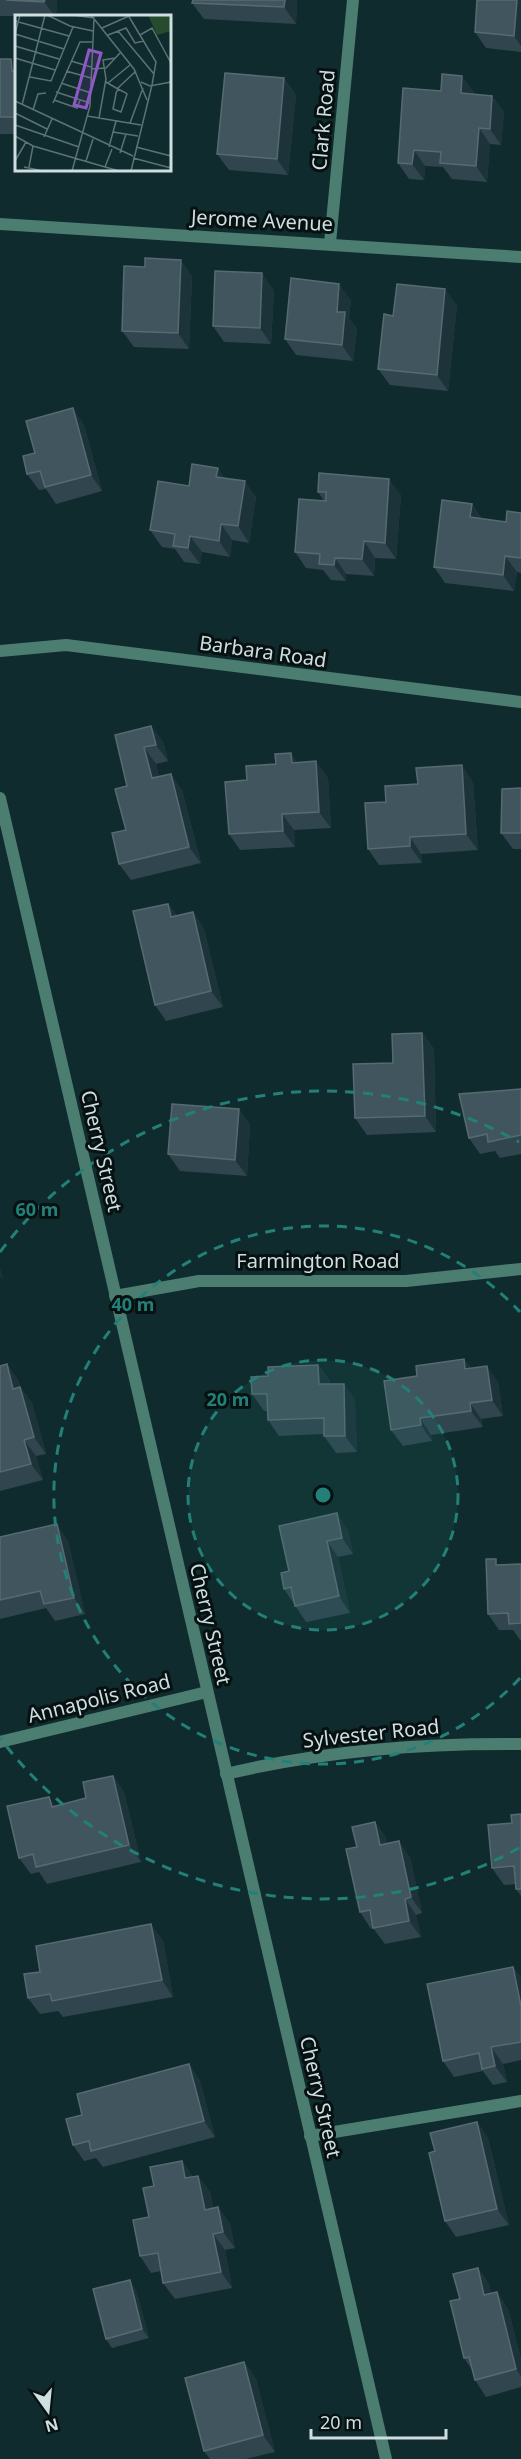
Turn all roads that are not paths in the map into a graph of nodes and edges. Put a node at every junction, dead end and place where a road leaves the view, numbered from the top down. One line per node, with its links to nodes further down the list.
1 (353, 0): 3 (street, Clark Road)
2 (0, 224): 3 (street, Jerome Avenue)
3 (330, 243): 4 (street, Jerome Avenue)
4 (521, 257)
5 (0, 651): 6 (street, Barbara Road)
6 (521, 702)
7 (0, 798): 9 (street, Cherry Street)
8 (521, 1269): 9 (street, Farmington Road)
9 (115, 1296): 10 (street, Cherry Street)
10 (207, 1692): 11 (street, Annapolis Road); 13 (street, Cherry Street)
11 (0, 1742)
12 (521, 1743): 13 (street, Sylvester Road)
13 (226, 1774): 15 (street, Cherry Street)
14 (521, 2101): 15 (street)
15 (310, 2136): 16 (street, Cherry Street)
16 (386, 2459)

